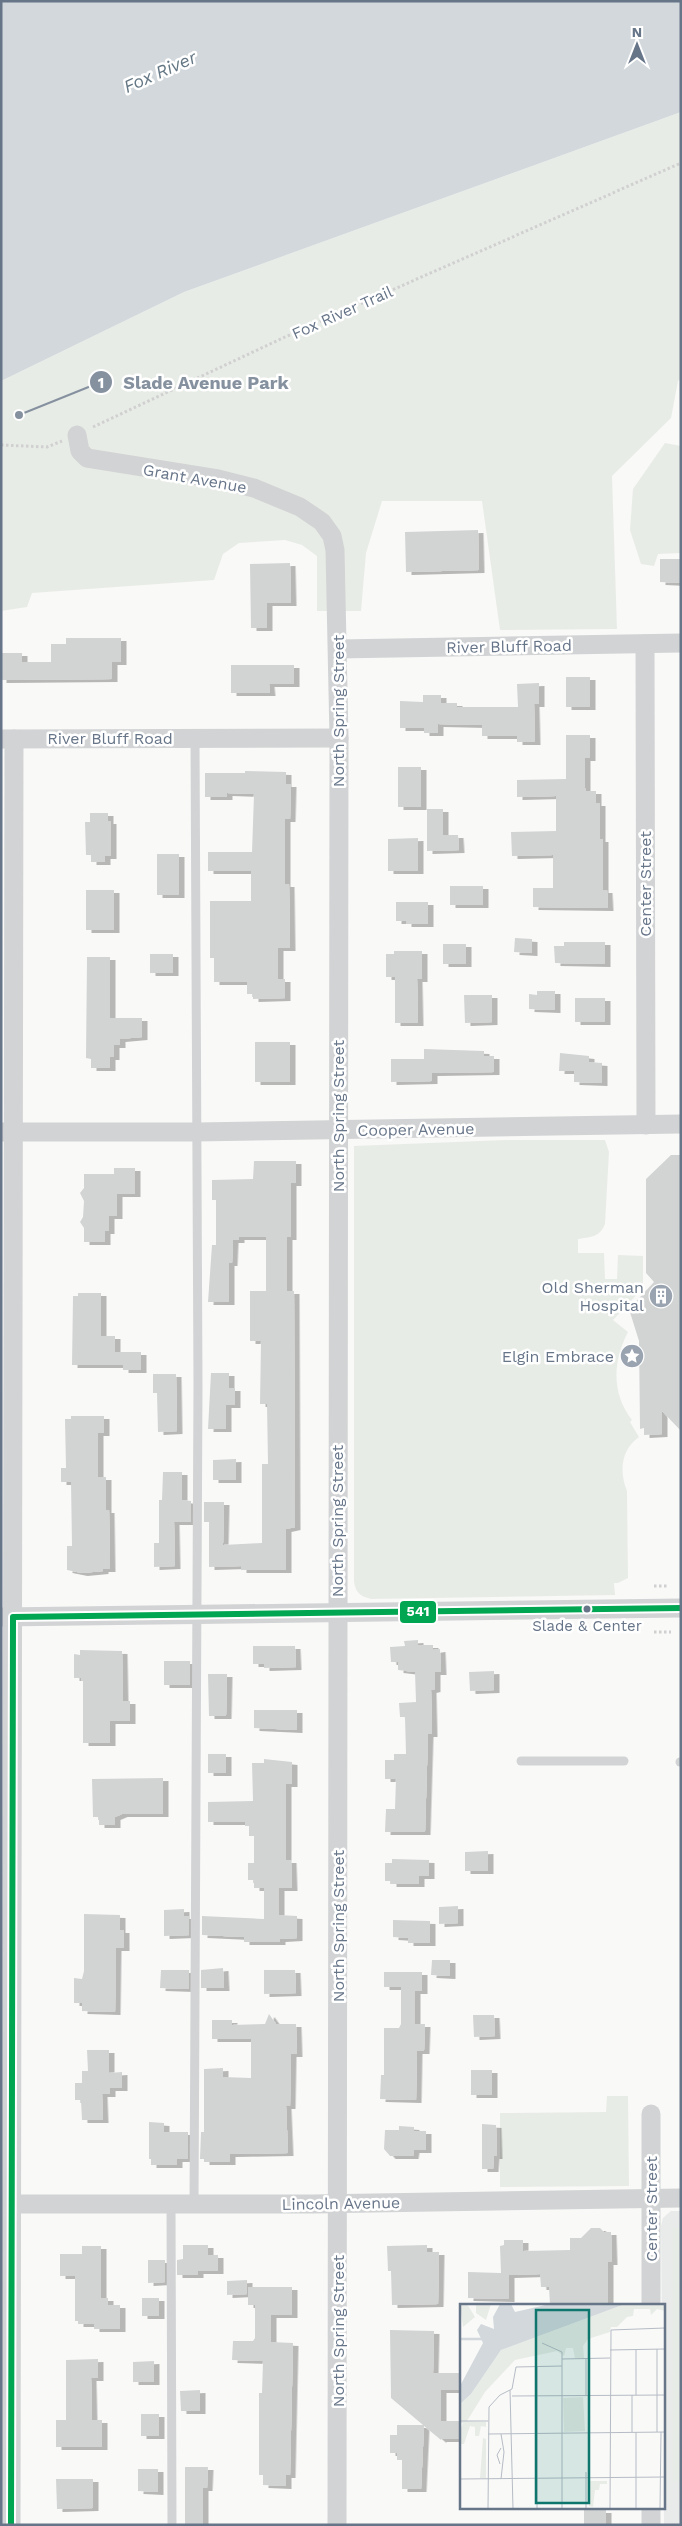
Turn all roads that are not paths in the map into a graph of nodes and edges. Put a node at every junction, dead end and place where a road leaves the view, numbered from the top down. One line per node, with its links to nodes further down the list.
1 (77, 435): 2 (street, Grant Avenue)
2 (322, 522): 5 (street, North Spring Street)
3 (681, 643): 4 (street, River Bluff Road)
4 (644, 644): 5 (street, River Bluff Road); 10 (street, Center Street)
5 (338, 649): 7 (street, North Spring Street)
6 (195, 738): 7 (street, River Bluff Road); 8 (street, River Bluff Road); 13 (lane)
7 (339, 738): 11 (street, North Spring Street)
8 (8, 739): 12 (street)
9 (681, 1124): 10 (street, Cooper Avenue)
10 (646, 1125): 11 (street, Cooper Avenue)
11 (338, 1130): 13 (street, Cooper Avenue); 15 (street, North Spring Street)
12 (8, 1132): 13 (street, Cooper Avenue); 17 (street)
13 (196, 1132): 16 (lane)
14 (681, 1608): 15 (street)
15 (337, 1612): 16 (street); 24 (street, North Spring Street)
16 (197, 1614): 17 (street); 26 (lane)
17 (7, 1617): 23 (street)
18 (521, 1761): 19 (lane)
19 (624, 1761)
20 (651, 2114): 22 (street, Center Street)
21 (681, 2198): 22 (street, Lincoln Avenue)
22 (650, 2199): 24 (street, Lincoln Avenue); 27 (street, Center Street)
23 (6, 2204): 25 (street, Lincoln Avenue); 29 (street)
24 (338, 2204): 26 (street, Lincoln Avenue); 31 (street, North Spring Street)
25 (171, 2205): 26 (street, Lincoln Avenue); 30 (lane)
26 (194, 2205)
27 (651, 2304)
28 (651, 2508): 32 (street)
29 (11, 2525)
30 (172, 2525)
31 (337, 2525)
32 (651, 2525)

